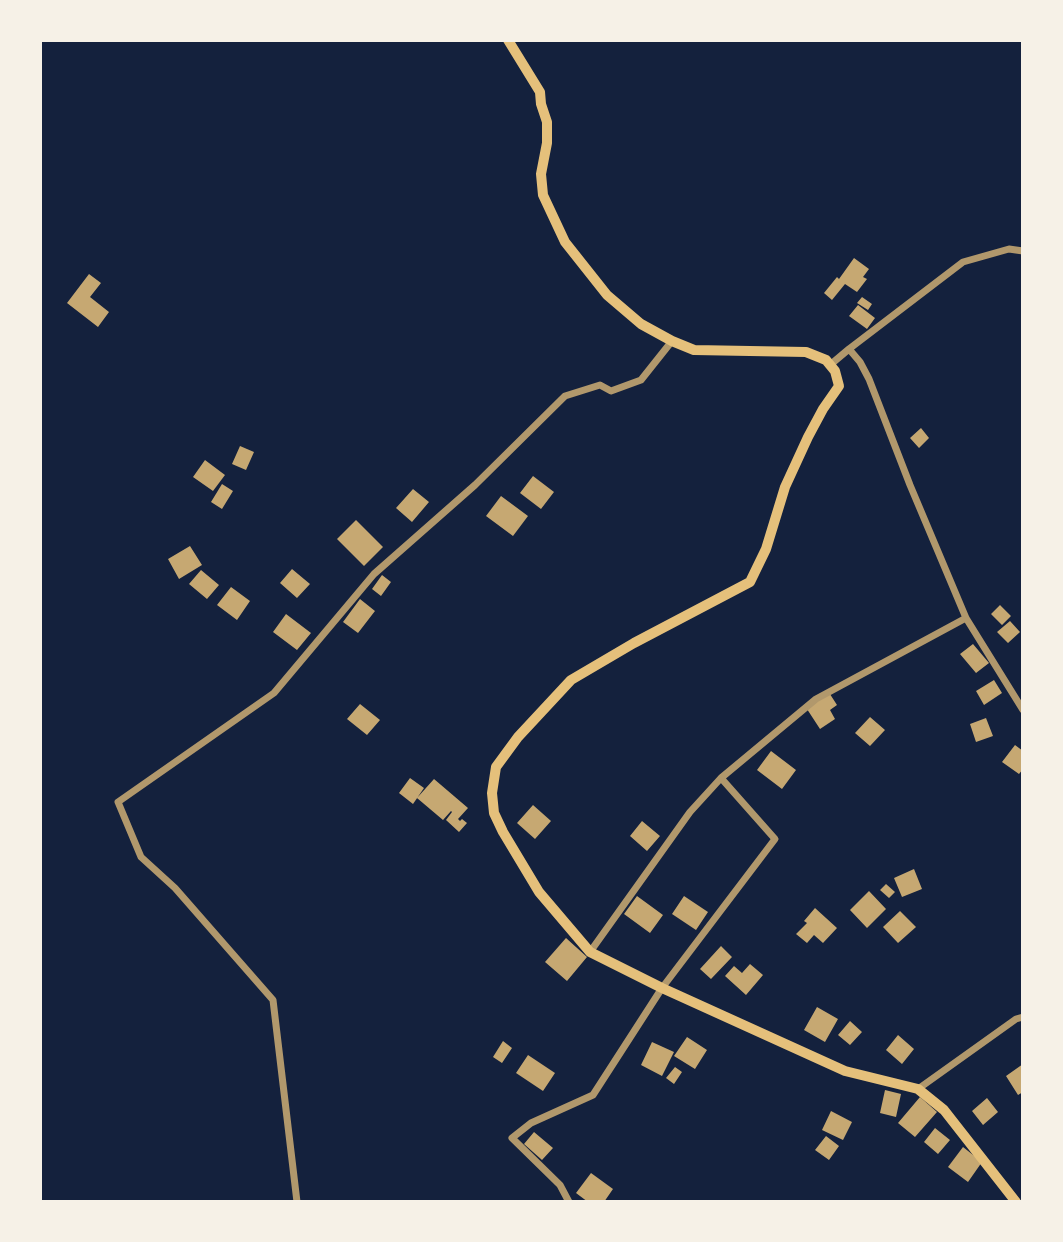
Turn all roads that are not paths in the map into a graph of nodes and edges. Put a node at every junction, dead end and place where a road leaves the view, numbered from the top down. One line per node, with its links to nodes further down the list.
1 (508, 40): 3 (main road)
2 (1023, 251): 4 (street)
3 (672, 341): 5 (main road); 13 (street)
4 (849, 349): 5 (street); 6 (street)
5 (830, 365): 9 (main road)
6 (966, 618): 7 (street); 8 (street)
7 (1023, 710)
8 (721, 778): 9 (street); 10 (street)
9 (590, 952): 10 (main road)
10 (662, 988): 12 (main road); 14 (street)
11 (1023, 1017): 12 (street)
12 (918, 1089): 15 (main road)
13 (297, 1202)
14 (569, 1202)
15 (1016, 1202)

